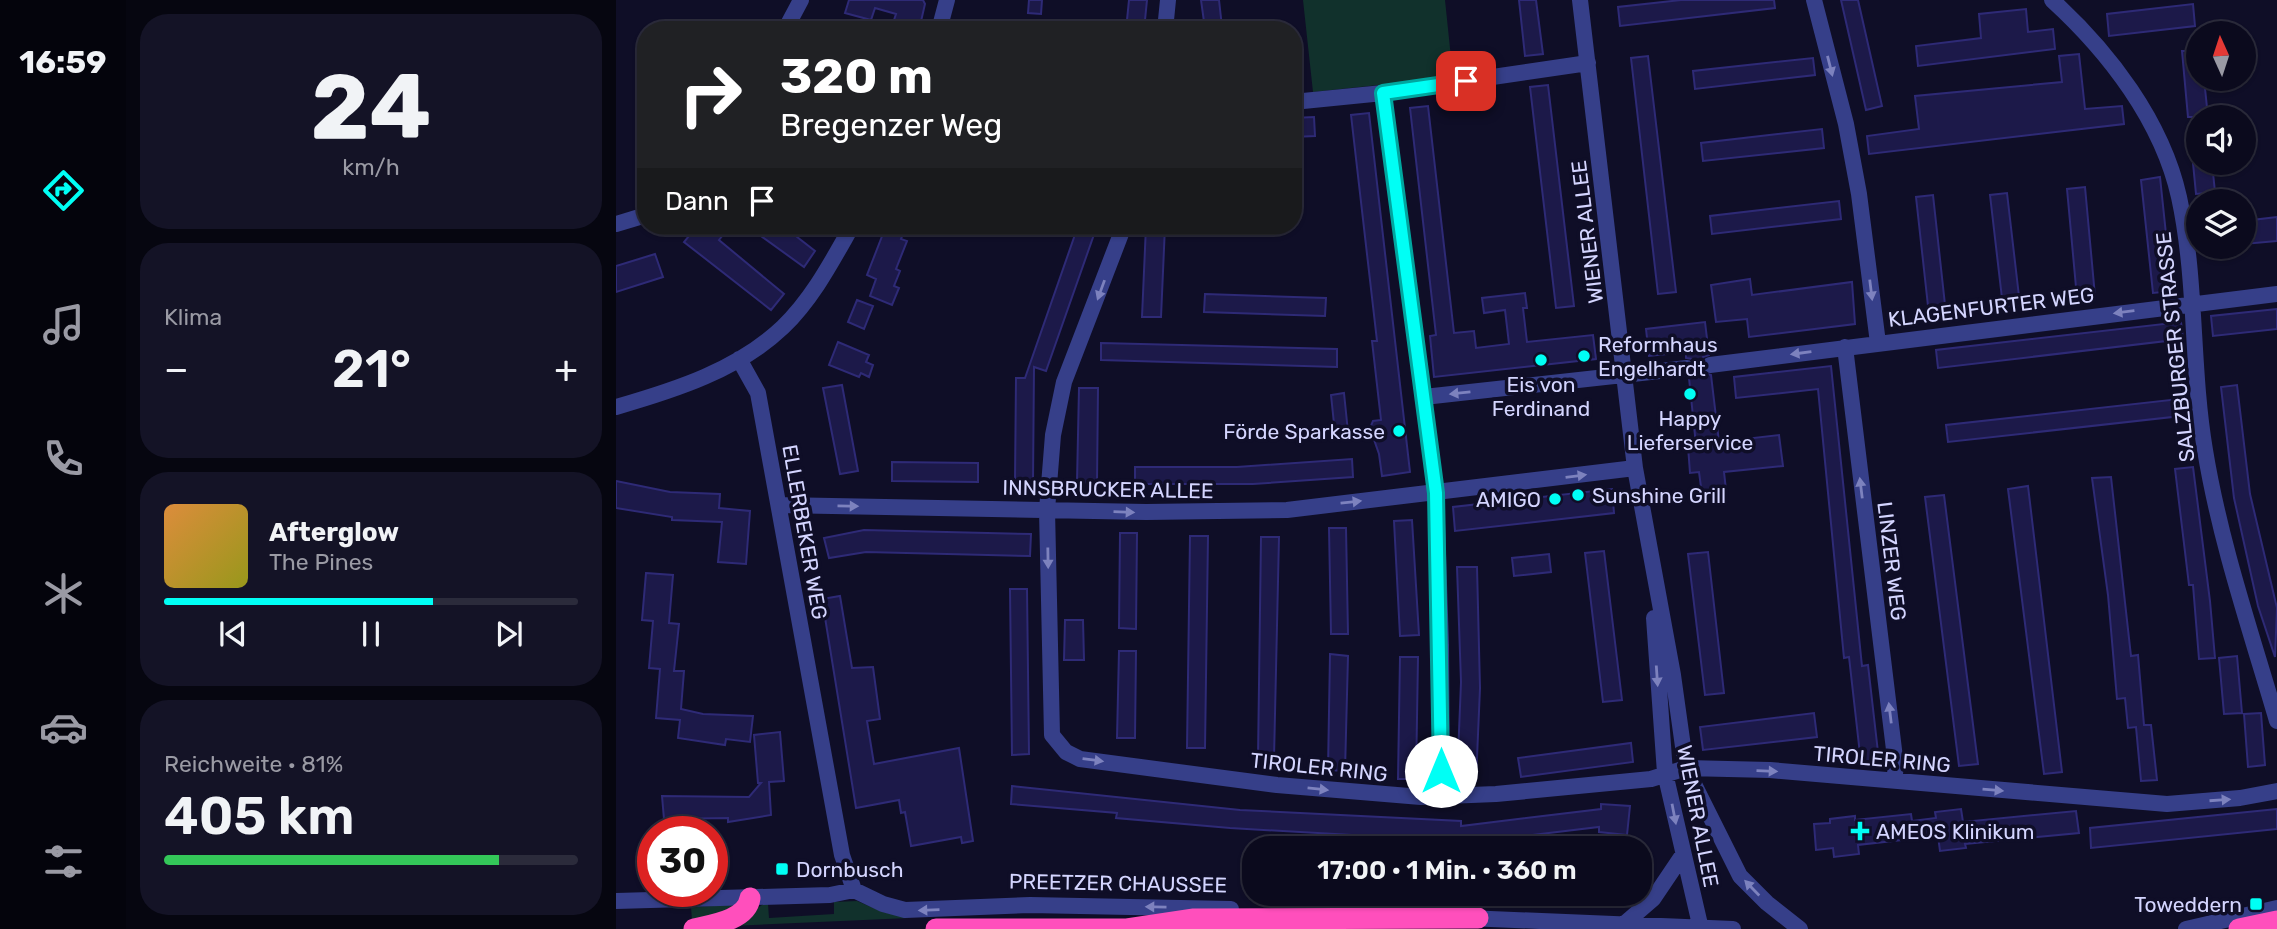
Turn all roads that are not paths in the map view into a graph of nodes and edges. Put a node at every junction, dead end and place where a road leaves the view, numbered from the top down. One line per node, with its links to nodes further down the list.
1 (801, 0): 7 (street)
2 (947, 0): 8 (street)
3 (1168, 0): 9 (street)
4 (1580, 0): 10 (street, WIENER ALLEE)
5 (1814, 0): 19 (street, one-way to 19)
6 (2052, 0): 18 (street, SALZBURGER STRASSE)
7 (790, 21)
8 (941, 21)
9 (1167, 21)
10 (1588, 63): 11 (street); 24 (street, WIENER ALLEE)
11 (1383, 93): 12 (street); 25 (street)
12 (1302, 101)
13 (637, 218): 14 (street)
14 (616, 224)
15 (847, 235): 21 (street)
16 (1121, 235): 30 (street, TIROLER RING, one-way to 30)
17 (2277, 294): 18 (street, KLAGENFURTER WEG)
18 (2191, 304): 19 (street, KLAGENFURTER WEG, one-way to 19); 32 (street, SALZBURGER STRASSE)
19 (1878, 343): 20 (street, KLAGENFURTER WEG)
20 (1846, 347): 22 (street, KLAGENFURTER WEG, one-way to 22); 35 (street, LINZER WEG, one-way to 20)
21 (739, 359): 26 (street); 29 (street, ELLERBEKER WEG)
22 (1710, 365)
23 (1688, 368): 24 (street)
24 (1626, 376): 25 (street, one-way to 25); 27 (street, WIENER ALLEE)
25 (1424, 397): 28 (street)
26 (616, 407)
27 (1635, 468): 28 (street, INNSBRUCKER ALLEE, one-way to 27); 31 (street, WIENER ALLEE)
28 (1436, 493): 30 (street, INNSBRUCKER ALLEE, one-way to 28); 37 (street)
29 (779, 505): 30 (street, INNSBRUCKER ALLEE, one-way to 30); 39 (street, ELLERBEKER WEG)
30 (1047, 510): 37 (street, TIROLER RING, one-way to 37)
31 (1654, 584): 33 (street, WIENER ALLEE); 34 (street, WIENER ALLEE, one-way to 34)
32 (2277, 721)
33 (1686, 768): 34 (street, TIROLER RING); 35 (street, TIROLER RING, one-way to 35); 53 (street, WIENER ALLEE, one-way to 33)
34 (1665, 773): 37 (street, TIROLER RING); 38 (street, WIENER ALLEE, one-way to 38)
35 (1894, 781): 36 (street, TIROLER RING, one-way to 36)
36 (2277, 791)
37 (1442, 797)
38 (1682, 856): 45 (street); 47 (street, WIENER ALLEE)
39 (854, 890): 40 (street); 43 (street, PREETZER CHAUSSEE, one-way to 39)
40 (750, 898): 41 (street); 48 (highway)
41 (616, 901)
42 (2277, 908): 54 (street)
43 (1478, 919): 45 (street, PREETZER CHAUSSEE); 50 (highway)
44 (2277, 921): 55 (highway)
45 (1618, 924): 47 (street, PREETZER CHAUSSEE)
46 (981, 928): 49 (highway); 50 (highway)
47 (1701, 928): 52 (street, PREETZER CHAUSSEE)
48 (694, 929)
49 (936, 929)
50 (1127, 929): 51 (highway)
51 (1137, 929)
52 (1733, 929)
53 (1800, 929)
54 (2186, 929)
55 (2239, 929)

